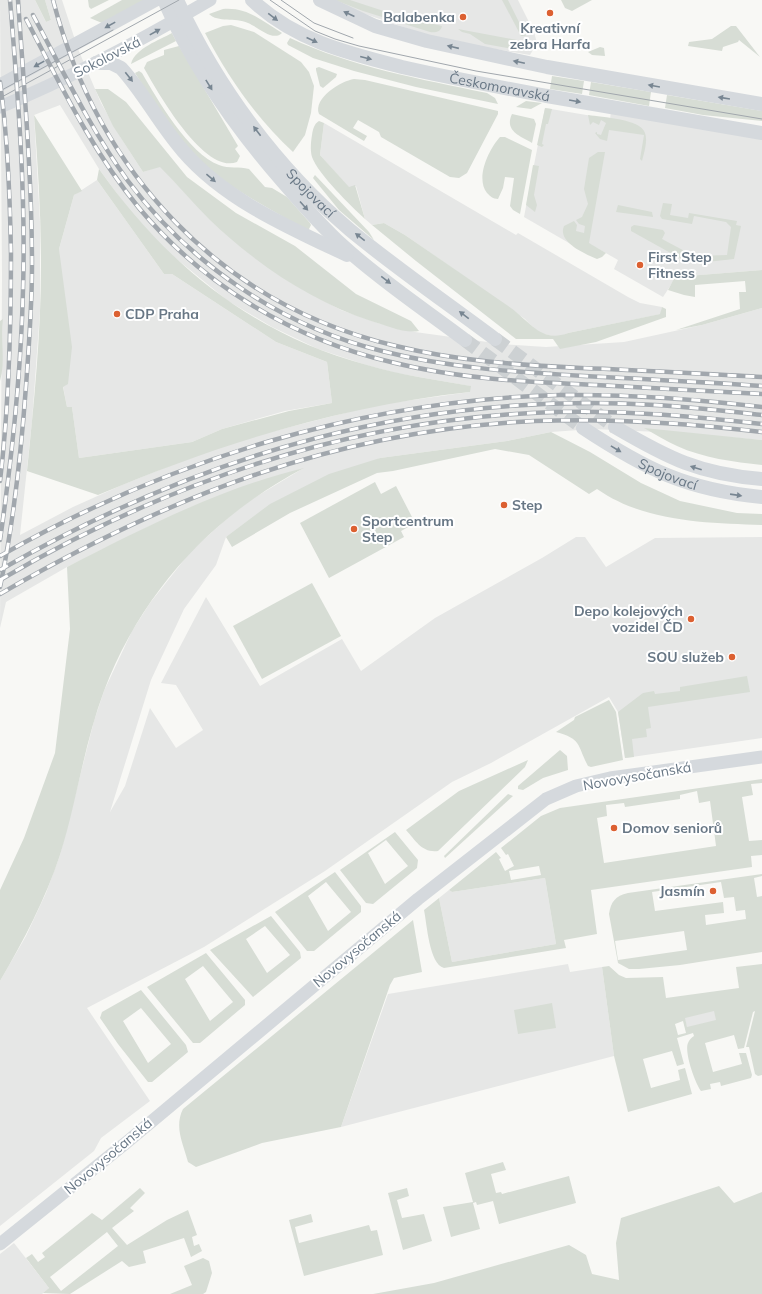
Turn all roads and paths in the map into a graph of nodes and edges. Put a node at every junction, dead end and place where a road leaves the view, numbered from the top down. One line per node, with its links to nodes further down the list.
1 (156, 0): 9 (main road, Sokolovská, one-way to 9)
2 (164, 0): 7 (main road, Spojovací)
3 (177, 0): 7 (main road, Spojovací)
4 (210, 0): 8 (main road, Sokolovská, one-way to 4)
5 (252, 0): 12 (main road, Českomoravská, one-way to 12)
6 (320, 0): 10 (main road, Českomoravská, one-way to 6)
7 (196, 51): 13 (main road, Spojovací, one-way to 13); 14 (main road, Spojovací, one-way to 7)
8 (96, 63): 11 (main road, Sokolovská); 13 (main road, one-way to 13)
9 (0, 85)
10 (762, 104)
11 (0, 107)
12 (762, 133)
13 (362, 262): 15 (main road, Spojovací, one-way to 15)
14 (495, 339)
15 (465, 340)
16 (583, 428): 19 (main road, Spojovací, one-way to 19)
17 (614, 428): 18 (main road, Spojovací, one-way to 17)
18 (762, 480)
19 (762, 498)
20 (762, 757): 21 (main road, Novovysočanská)
21 (0, 1244)

